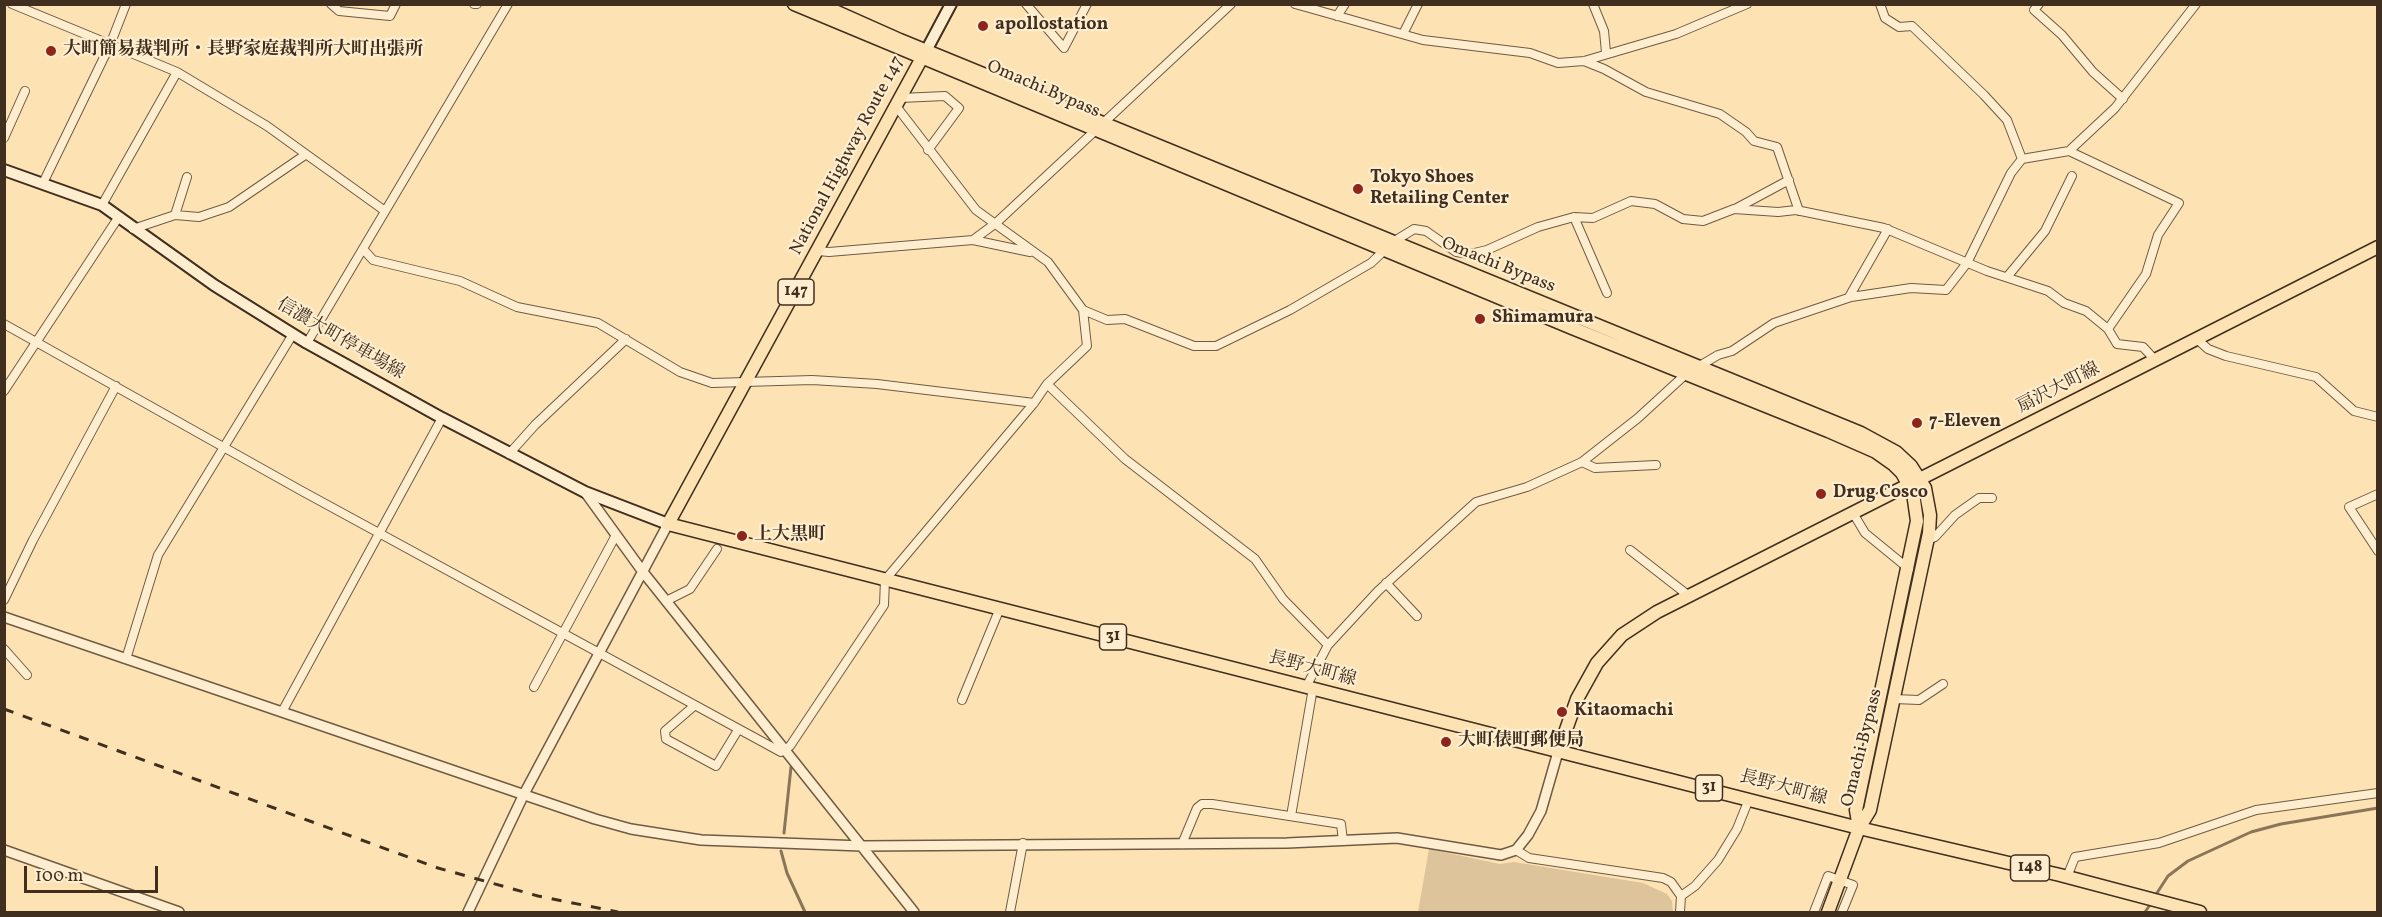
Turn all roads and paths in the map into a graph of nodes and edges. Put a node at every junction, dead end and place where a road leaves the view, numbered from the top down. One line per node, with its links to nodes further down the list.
1 (12, 4): 23 (street)
2 (126, 4): 23 (street)
3 (331, 4): 4 (street)
4 (396, 4)
5 (507, 4): 44 (street)
6 (794, 4): 25 (main road, National Highway Route 147)
7 (819, 4): 25 (main road, National Highway Route 147)
8 (951, 4): 25 (main road)
9 (1026, 4): 20 (street)
10 (1087, 4): 20 (street)
11 (1232, 4): 31 (street)
12 (1295, 4): 21 (street)
13 (1345, 4): 21 (street)
14 (1418, 4): 22 (street)
15 (1593, 4): 24 (street)
16 (1747, 4): 24 (street)
17 (1880, 4): 36 (street)
18 (2039, 4): 29 (street)
19 (2196, 4): 29 (street)
20 (1035, 8)
21 (1337, 16): 22 (street)
22 (1402, 34): 26 (street)
23 (110, 45): 27 (street); 41 (street)
24 (1606, 52): 26 (street)
25 (924, 55): 30 (main road, National Highway Route 147 / 147); 31 (main road, Omachi Bypass)
26 (1584, 61): 40 (street)
27 (177, 72): 35 (street); 42 (street)
28 (25, 91): 32 (street)
29 (2123, 99): 34 (street)
30 (898, 102): 33 (street); 33 (street); 56 (main road, National Highway Route 147 / 147)
31 (1099, 127): 49 (street); 53 (main road, Omachi Bypass)
32 (4, 138)
33 (928, 150): 49 (street)
34 (2069, 151): 36 (street); 64 (street)
35 (305, 155): 44 (street); 46 (street)
36 (2022, 159): 58 (street)
37 (4, 170): 41 (main road, 信濃大町停車場線)
38 (2072, 176): 59 (street)
39 (187, 177): 46 (street)
40 (1789, 180): 43 (street); 45 (street)
41 (43, 183): 42 (main road, 信濃大町停車場線)
42 (102, 205): 47 (main road, 信濃大町停車場線)
43 (1734, 209): 45 (street); 48 (street)
44 (385, 211): 55 (street)
45 (1799, 211): 51 (street)
46 (175, 214): 50 (street)
47 (118, 218): 50 (main road, 信濃大町停車場線); 68 (street)
48 (1574, 218): 53 (street); 60 (street)
49 (996, 223): 52 (street); 57 (street)
50 (133, 229): 65 (main road, 信濃大町停車場線)
51 (1888, 229): 58 (street); 61 (street)
52 (973, 240): 56 (street); 57 (street)
53 (1389, 246): 62 (street); 71 (main road, Omachi Bypass); 72 (main road, Omachi Bypass)
54 (2378, 247): 67 (main road, 扇沢大町線)
55 (364, 250): 66 (street); 69 (street)
56 (818, 251): 73 (main road, National Highway Route 147 / 147)
57 (1032, 252): 62 (street)
58 (1967, 263): 59 (street); 61 (street)
59 (2007, 277): 64 (street)
60 (1607, 293)
61 (1849, 297): 71 (street)
62 (1083, 310): 74 (street)
63 (4, 324): 68 (street)
64 (2108, 329): 70 (street)
65 (293, 334): 69 (main road, 信濃大町停車場線); 80 (street)
66 (626, 339): 73 (street); 81 (street)
67 (2197, 339): 70 (main road, 扇沢大町線); 78 (street)
68 (36, 342): 75 (street); 76 (street)
69 (307, 342): 79 (main road, 信濃大町停車場線)
70 (2155, 360): 84 (main road, 扇沢大町線)
71 (1698, 367): 72 (street); 84 (main road, Omachi Bypass)
72 (1686, 374): 82 (street); 84 (main road, Omachi Bypass)
73 (748, 381): 77 (street); 89 (main road, National Highway Route 147 / 147)
74 (1047, 384): 77 (street); 107 (street)
75 (116, 386): 80 (street); 101 (street)
76 (4, 391)
77 (1034, 403): 98 (street)
78 (2378, 417)
79 (442, 418): 81 (main road, 信濃大町停車場線); 90 (street)
80 (223, 447): 90 (street); 110 (street)
81 (509, 454): 85 (main road, 信濃大町停車場線)
82 (1582, 462): 83 (street); 99 (street)
83 (1656, 465)
84 (1915, 482): 88 (main road, 扇沢大町線); 92 (main road, Omachi Bypass); 96 (main road, Omachi Bypass)
85 (585, 492): 89 (main road, 信濃大町停車場線); 91 (street)
86 (2378, 494): 95 (street)
87 (1992, 498): 92 (street)
88 (1853, 513): 96 (street); 100 (main road, 扇沢大町線)
89 (668, 524): 97 (street); 98 (main road, 長野大町線 / 31)
90 (380, 534): 106 (street); 118 (street)
91 (616, 535): 97 (street); 106 (street)
92 (1927, 540): 115 (main road, Omachi Bypass)
93 (717, 549): 102 (street)
94 (1630, 550): 100 (street)
95 (2378, 551)
96 (1909, 569): 126 (main road, Omachi Bypass)
97 (643, 572): 102 (street); 109 (street)
98 (885, 580): 103 (main road, 長野大町線 / 31); 120 (street)
99 (1386, 583): 104 (street); 107 (street)
100 (1689, 596): 121 (main road, 扇沢大町線)
101 (4, 600)
102 (666, 601): 120 (street)
103 (1000, 608): 114 (main road, 長野大町線 / 31); 116 (street)
104 (1418, 616)
105 (4, 617): 110 (street)
106 (563, 633): 109 (street); 113 (street)
107 (1328, 645): 114 (street)
108 (4, 649): 111 (street)
109 (598, 654): 117 (street); 123 (street)
110 (126, 659): 118 (street)
111 (27, 675)
112 (1943, 684): 115 (street)
113 (534, 687)
114 (1309, 687): 121 (main road, 長野大町線 / 31); 125 (street)
115 (1894, 699): 126 (main road, Omachi Bypass)
116 (963, 700)
117 (694, 706): 119 (street); 119 (street)
118 (282, 712): 123 (street)
119 (738, 730): 120 (street)
120 (785, 752): 130 (street)
121 (1558, 752): 124 (main road, 長野大町線 / 31); 132 (street)
122 (2378, 793): 133 (street)
123 (524, 794): 130 (street); 137 (street)
124 (1749, 798): 126 (main road, 長野大町線 / 31); 135 (street)
125 (1291, 816): 127 (street); 129 (street)
126 (1859, 828): 133 (main road, 148); 134 (main road)
127 (1343, 841): 129 (street); 132 (street)
128 (1023, 843): 129 (street); 130 (street); 139 (street)
129 (1182, 844)
130 (862, 846): 138 (street)
131 (4, 850): 136 (street)
132 (1516, 850): 135 (street)
133 (2067, 877): 144 (main road, 148)
134 (1840, 880): 141 (street); 142 (main road); 143 (street)
135 (1681, 896): 140 (street)
136 (179, 912)
137 (468, 912)
138 (914, 912)
139 (1010, 912)
140 (1680, 912)
141 (1814, 912)
142 (1828, 912)
143 (1842, 912)
144 (2200, 912)

